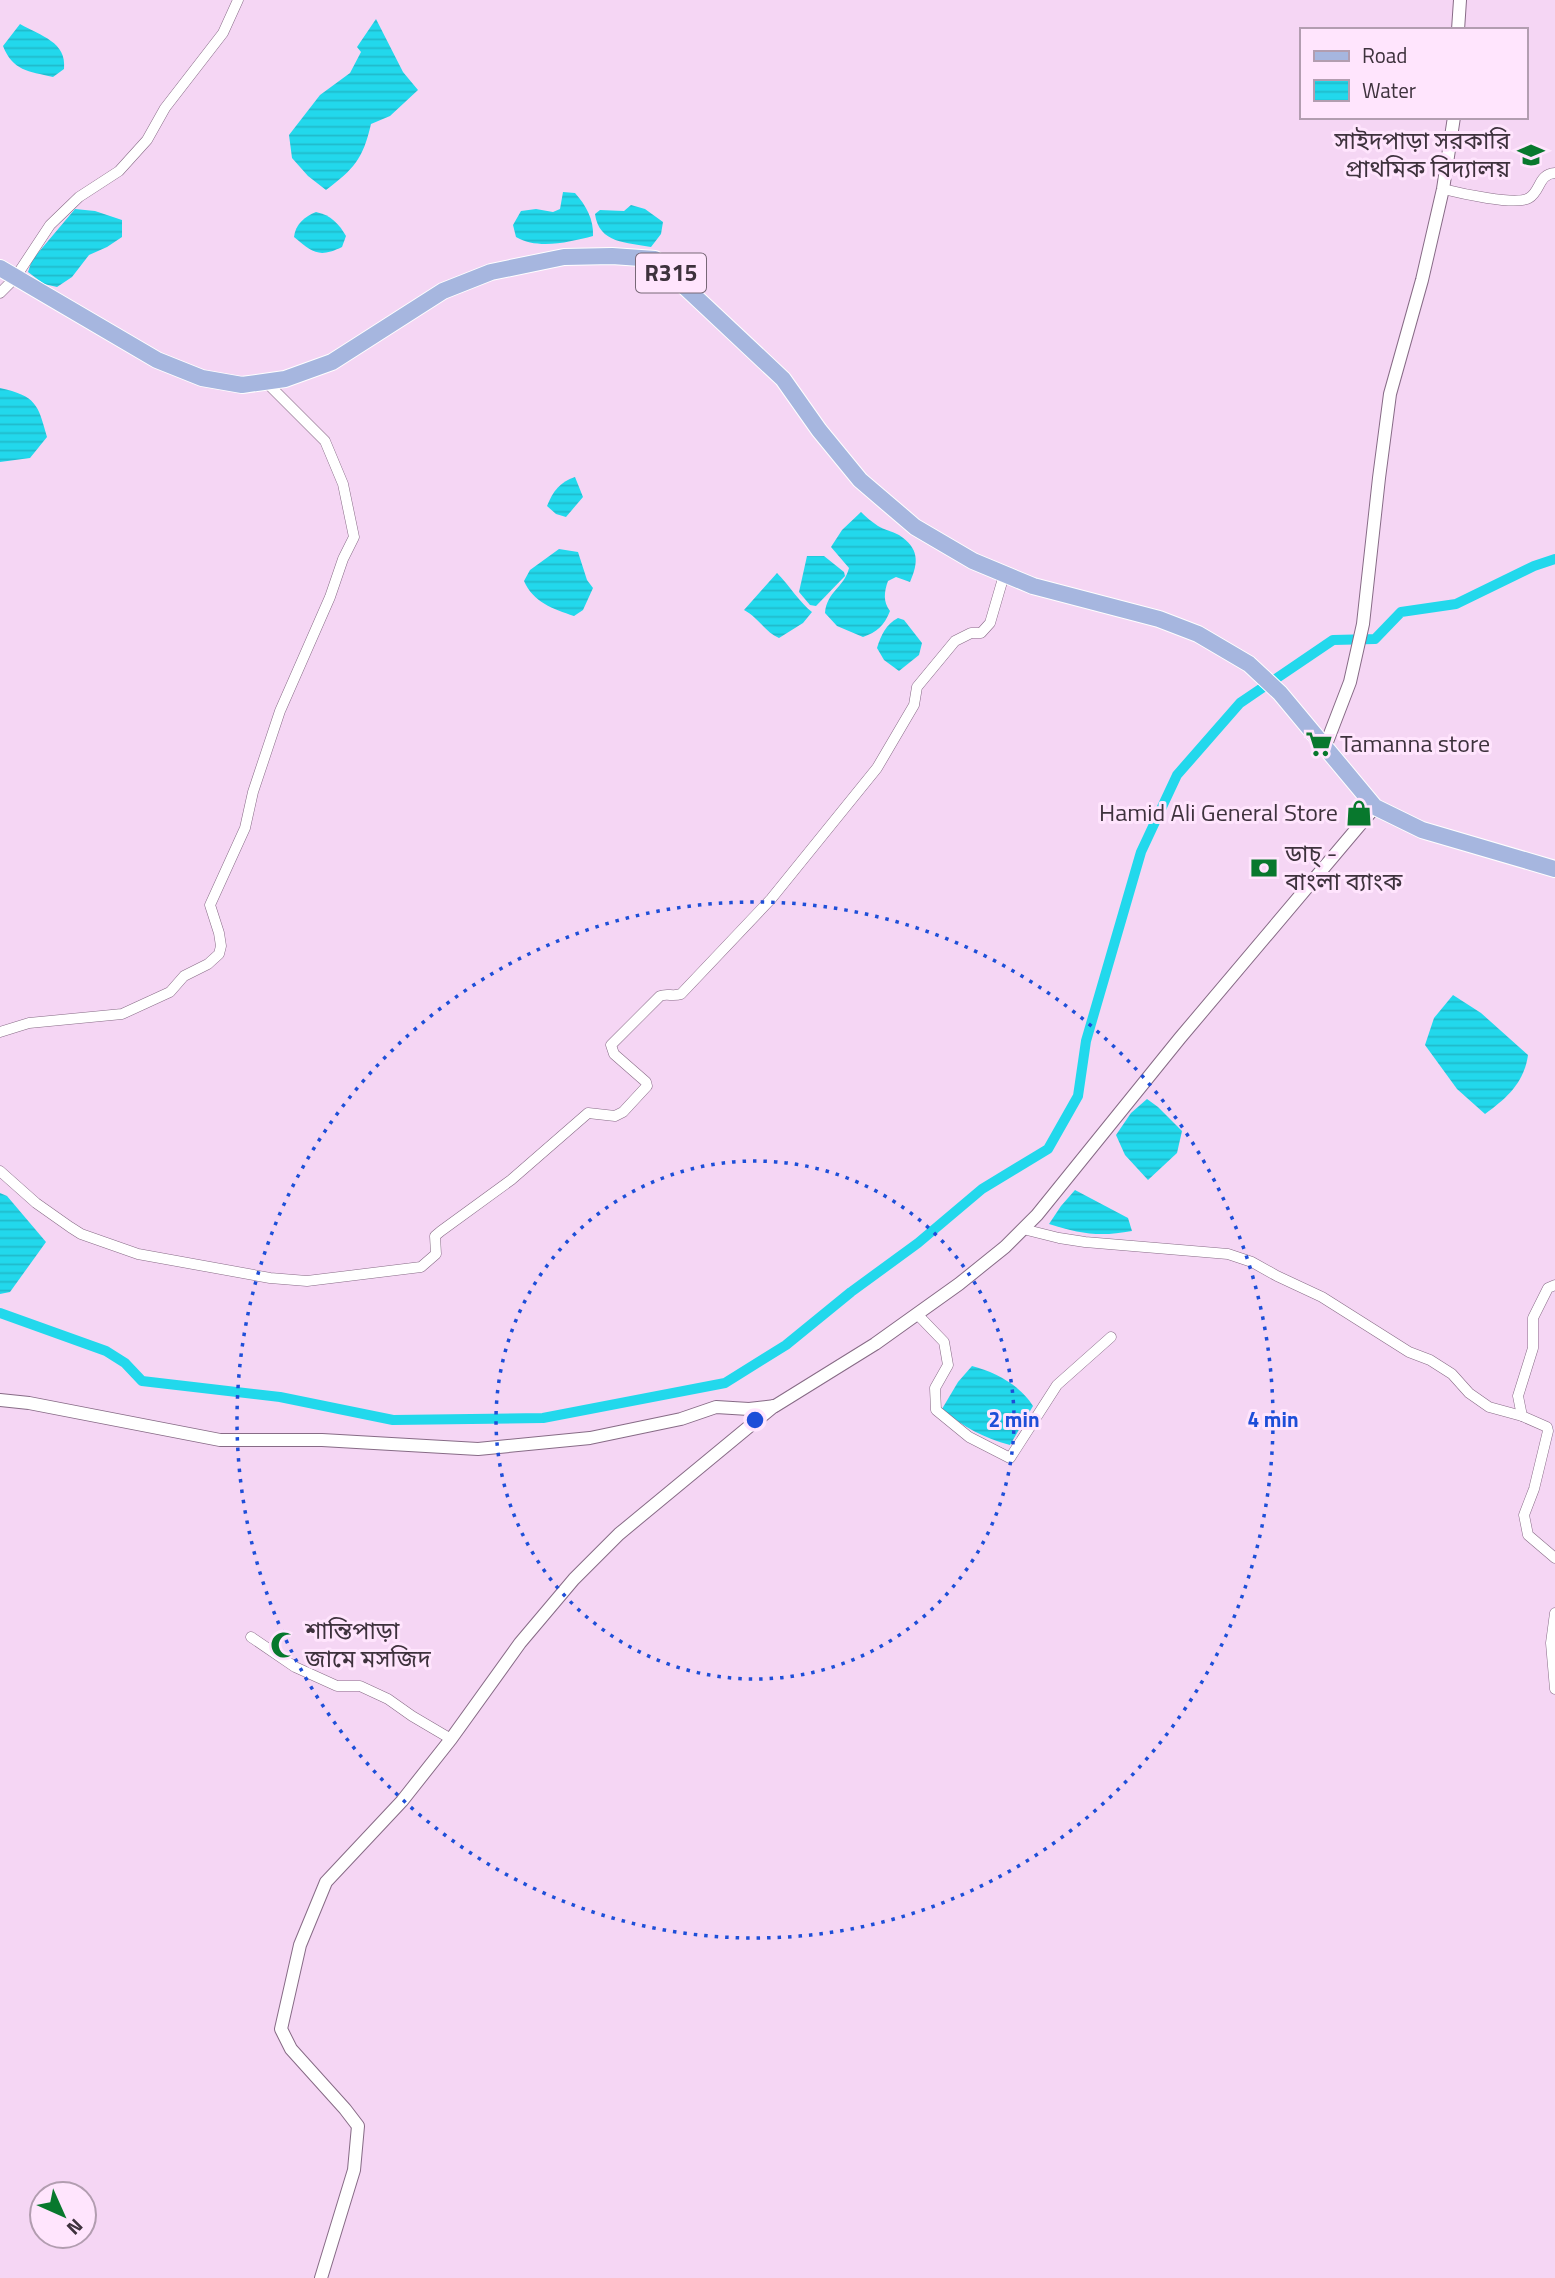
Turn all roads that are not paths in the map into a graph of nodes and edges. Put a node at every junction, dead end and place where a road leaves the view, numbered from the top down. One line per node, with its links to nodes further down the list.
1 (238, 0): 8 (street)
2 (1460, 0): 3 (street)
3 (1458, 28)
4 (1454, 119): 6 (street)
5 (1555, 173): 6 (street)
6 (1443, 189): 12 (street)
7 (0, 268): 8 (main road, R315)
8 (15, 278): 9 (street); 10 (main road, R315)
9 (0, 293)
10 (265, 382): 11 (main road, R315); 15 (street)
11 (1004, 575): 12 (main road, R315); 16 (street)
12 (1325, 747): 13 (main road, R315)
13 (1375, 807): 14 (main road, R315); 17 (street)
14 (1555, 869)
15 (0, 1032)
16 (0, 1171)
17 (1023, 1229): 19 (street); 23 (street)
18 (1555, 1285): 23 (street)
19 (917, 1314): 20 (street); 22 (street)
20 (1111, 1337)
21 (0, 1400): 22 (street)
22 (775, 1406): 28 (street)
23 (1522, 1416): 24 (street)
24 (1555, 1558)
25 (1555, 1613): 27 (street)
26 (250, 1637): 28 (street)
27 (1555, 1689)
28 (451, 1739): 29 (street)
29 (321, 2278)

